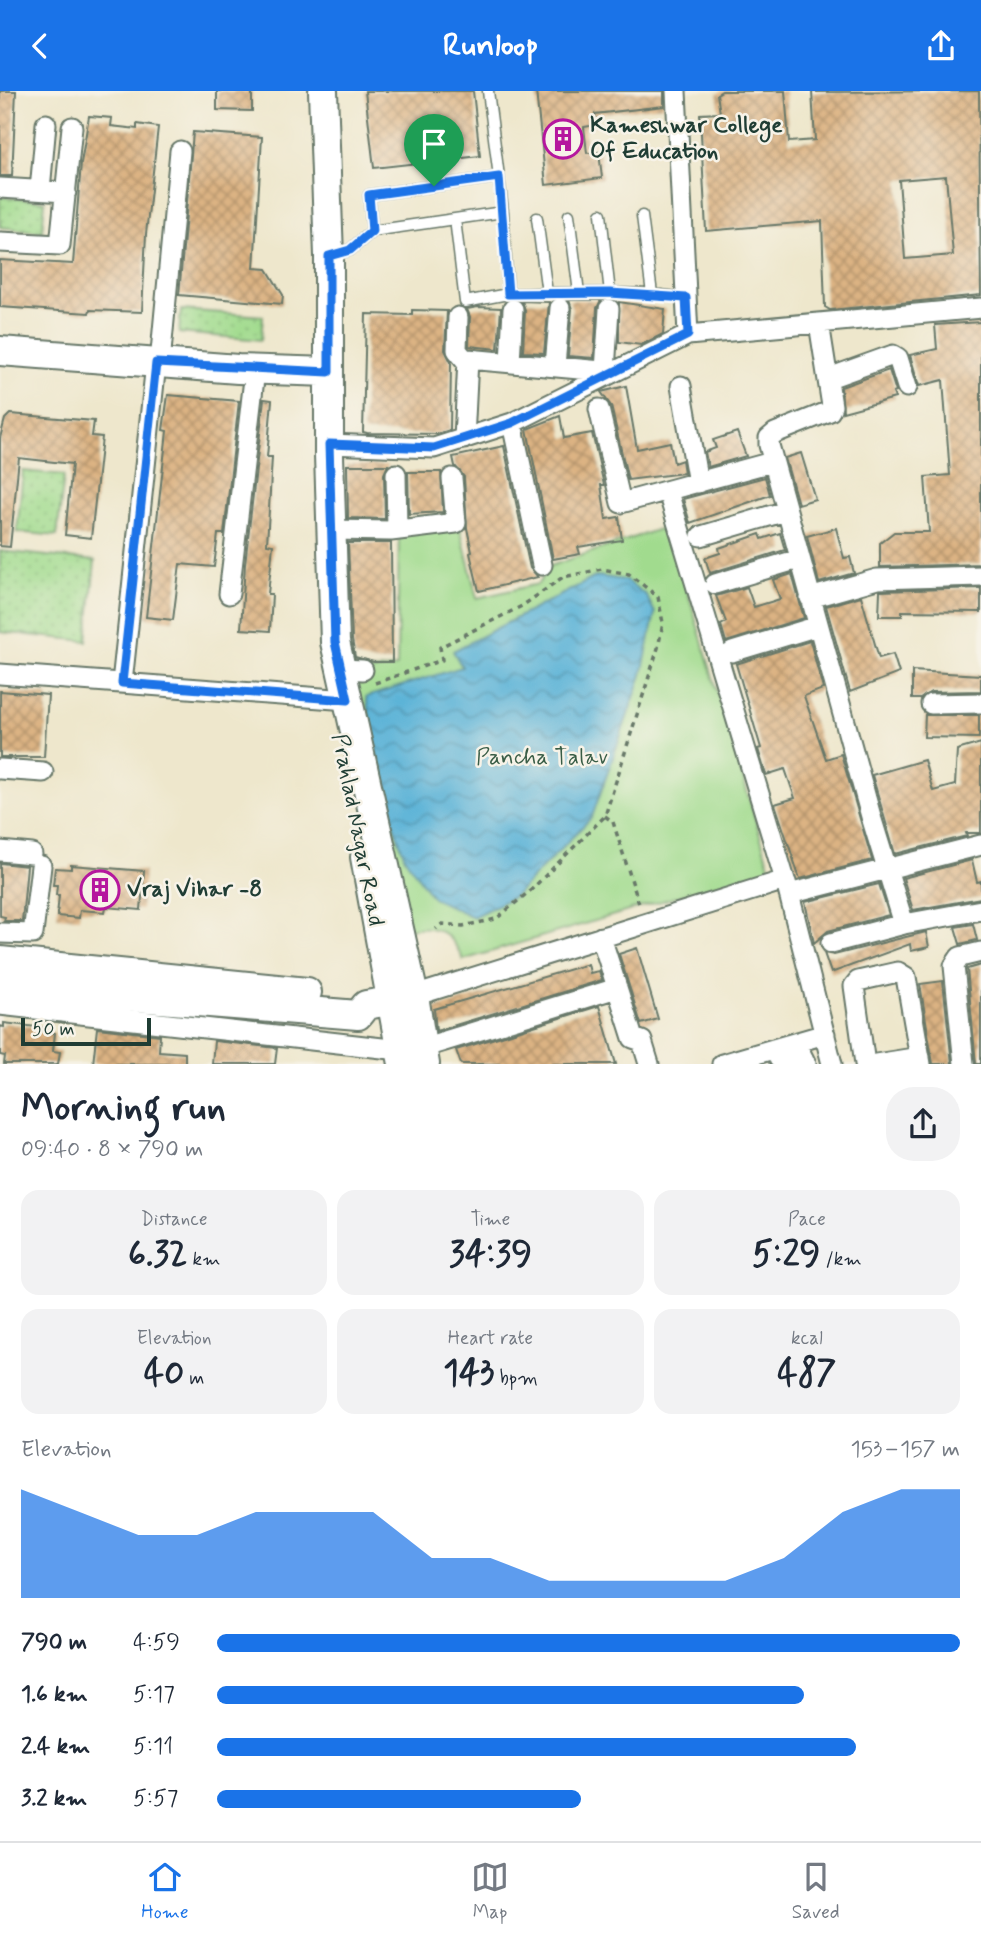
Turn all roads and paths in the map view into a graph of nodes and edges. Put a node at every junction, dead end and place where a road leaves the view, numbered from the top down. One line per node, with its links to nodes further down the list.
1 (305, 91): 38 (street)
2 (323, 91): 20 (street)
3 (488, 91): 8 (lane)
4 (676, 91): 23 (street)
5 (46, 124): 10 (street)
6 (72, 127): 11 (street)
7 (180, 151): 34 (street)
8 (499, 177): 12 (lane); 18 (lane)
9 (0, 188): 10 (street)
10 (40, 190): 11 (street)
11 (66, 192): 19 (street)
12 (503, 212): 17 (lane); 26 (lane)
13 (601, 214): 25 (lane)
14 (569, 215): 21 (lane)
15 (642, 216): 22 (lane)
16 (537, 218): 24 (lane)
17 (455, 219): 18 (lane); 26 (lane)
18 (372, 231): 20 (lane)
19 (0, 242)
20 (329, 256): 38 (street)
21 (579, 293): 24 (lane); 25 (lane)
22 (652, 295): 23 (lane); 25 (lane)
23 (686, 298): 30 (street)
24 (553, 301): 26 (lane); 35 (street)
25 (610, 301): 37 (street)
26 (510, 302): 33 (street)
27 (981, 308): 29 (street)
28 (458, 317): 32 (street)
29 (819, 323): 30 (street); 39 (street)
30 (688, 335): 37 (street)
31 (0, 352): 34 (street)
32 (466, 361): 33 (street); 44 (street)
33 (510, 362): 35 (street)
34 (158, 363): 36 (street); 65 (street)
35 (555, 366): 37 (street)
36 (255, 370): 38 (street); 59 (street)
37 (610, 371): 43 (street)
38 (322, 372): 45 (street); 66 (street)
39 (829, 378): 41 (street); 46 (street)
40 (681, 386): 49 (street)
41 (907, 387)
42 (599, 409): 50 (street)
43 (512, 423): 44 (street); 56 (street)
44 (464, 439): 45 (street)
45 (329, 444): 52 (street)
46 (772, 462): 49 (street); 51 (street)
47 (396, 474): 53 (street)
48 (452, 478): 53 (street)
49 (698, 483): 50 (street)
50 (668, 492): 75 (street)
51 (786, 511): 54 (street); 55 (street)
52 (331, 530): 53 (street); 64 (street)
53 (397, 530)
54 (701, 537)
55 (799, 559): 58 (street); 60 (street)
56 (542, 565)
57 (981, 576): 60 (street)
58 (715, 584)
59 (229, 594)
60 (810, 598): 61 (street)
61 (818, 626): 62 (street); 74 (street)
62 (732, 652)
63 (0, 674): 65 (street)
64 (359, 674): 66 (street); 71 (path)
65 (122, 683): 66 (street)
66 (339, 699): 87 (street)
67 (981, 703): 68 (street)
68 (930, 704)
69 (0, 769): 70 (street)
70 (43, 772)
71 (604, 816): 76 (path); 79 (path)
72 (981, 845): 74 (street)
73 (0, 851): 83 (street)
74 (886, 867): 75 (street); 78 (street)
75 (787, 887): 81 (street); 89 (street)
76 (640, 907)
77 (981, 910): 78 (street)
78 (904, 924): 82 (street)
79 (436, 929)
80 (0, 933): 83 (street)
81 (601, 937): 86 (street); 87 (street)
82 (831, 943)
83 (19, 953): 87 (street)
84 (981, 953): 99 (street)
85 (0, 986): 87 (street)
86 (617, 988): 90 (street); 92 (street)
87 (390, 1001): 90 (street)
88 (0, 1005): 90 (street)
89 (825, 1034): 93 (street); 96 (street)
90 (413, 1056)
91 (921, 1060): 97 (street); 98 (street)
92 (649, 1064)
93 (722, 1064)
94 (764, 1064): 95 (street)
95 (806, 1064)
96 (832, 1064)
97 (865, 1064)
98 (876, 1064)
99 (964, 1064)

